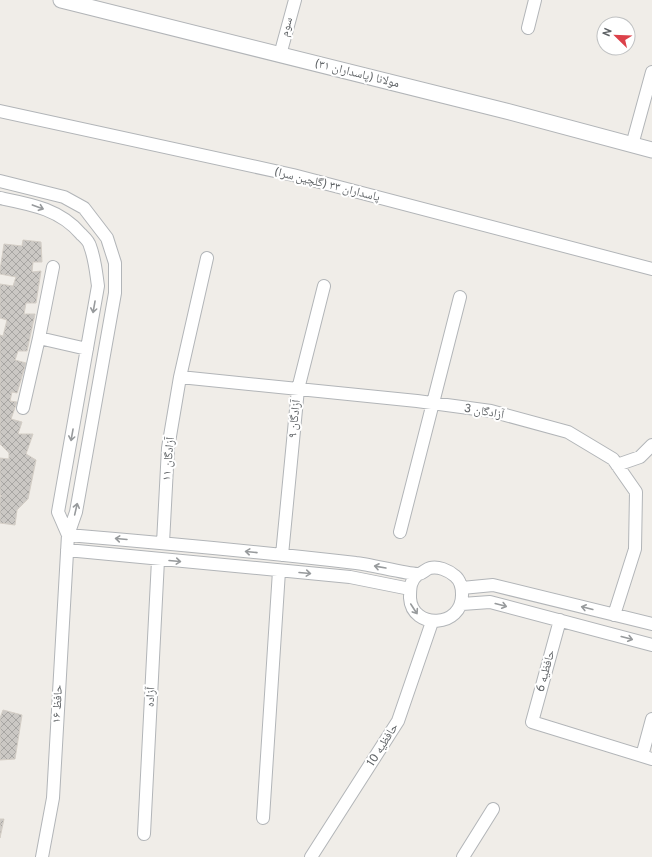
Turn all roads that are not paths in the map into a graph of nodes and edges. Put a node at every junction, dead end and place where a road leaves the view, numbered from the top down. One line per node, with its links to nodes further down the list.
1 (60, 0): 5 (street, مولانا (پاسداران ۳۱))
2 (295, 0): 5 (street, سوم)
3 (535, 0): 4 (street)
4 (528, 28)
5 (280, 55): 8 (street, مولانا (پاسداران ۳۱))
6 (652, 72): 8 (street)
7 (0, 111): 14 (street, پاسداران ۳۳ (گلچین سرا))
8 (632, 145): 9 (street, مولانا (پاسداران ۳۱))
9 (652, 150)
10 (0, 181): 26 (street, one-way to 10)
11 (0, 198): 18 (street, one-way to 18)
12 (207, 258): 19 (street, آزادگان ۱۱)
13 (53, 267): 17 (street)
14 (652, 269)
15 (324, 286): 20 (street, آزادگان ۹)
16 (460, 297): 21 (street)
17 (39, 338): 18 (street); 22 (street)
18 (87, 349): 26 (street, one-way to 26)
19 (180, 377): 20 (street, آزادگان 3); 27 (street, آزادگان ۱۱)
20 (298, 389): 21 (street, آزادگان 3); 29 (street, آزادگان ۹)
21 (432, 403): 24 (street, آزادگان 3); 25 (street)
22 (23, 408)
23 (652, 445): 24 (street)
24 (617, 465): 36 (street, آزادگان 3)
25 (400, 532)
26 (68, 535): 27 (street, one-way to 26); 28 (street, حافظ ۱۶)
27 (163, 543): 29 (street, one-way to 27)
28 (67, 550): 30 (street); 47 (street, حافظ ۱۶)
29 (282, 555): 32 (street, one-way to 29)
30 (158, 560): 31 (street, one-way to 31); 45 (street, آزاده)
31 (279, 571): 34 (street, one-way to 34); 44 (street)
32 (418, 574): 33 (street); 34 (street)
33 (462, 588): 35 (street); 36 (street, one-way to 33)
34 (410, 589): 38 (street, one-way to 38)
35 (462, 604): 37 (street, one-way to 37); 38 (street)
36 (614, 615): 39 (street)
37 (560, 620): 40 (street, one-way to 40); 42 (street, حافظیه 6)
38 (432, 622): 46 (street, حافظیه 10)
39 (652, 624)
40 (652, 645)
41 (652, 719): 42 (street)
42 (647, 757)
43 (493, 809): 48 (street)
44 (263, 818)
45 (144, 834)
46 (313, 856)
47 (42, 857)
48 (463, 857)

